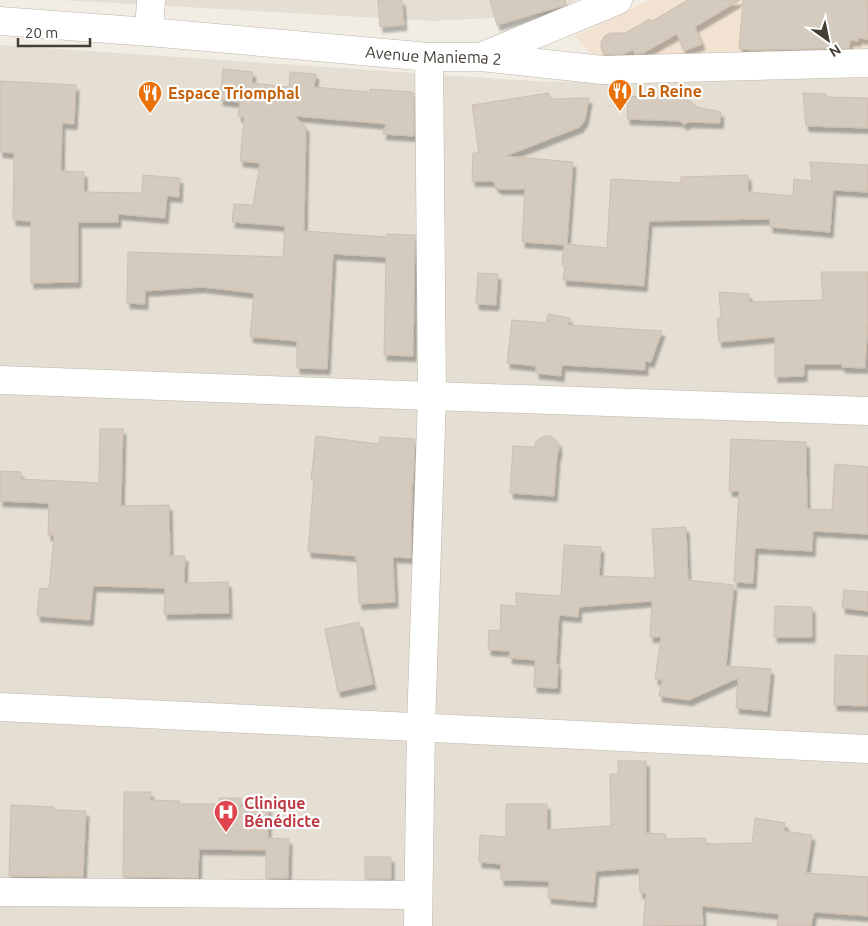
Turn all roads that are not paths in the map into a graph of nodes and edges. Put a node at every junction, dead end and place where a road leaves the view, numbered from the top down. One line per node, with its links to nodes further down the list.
1 (151, 0): 4 (street)
2 (608, 2): 6 (street)
3 (0, 21): 4 (street, Avenue Maniema 2)
4 (149, 32): 5 (street, Avenue Maniema 2)
5 (429, 57): 6 (street, Avenue Maniema 2); 9 (street)
6 (481, 57): 7 (street, Avenue Maniema 2)
7 (868, 63)
8 (0, 380): 9 (street)
9 (432, 396): 10 (street); 12 (street)
10 (868, 412)
11 (0, 707): 12 (street)
12 (421, 728): 13 (street); 15 (street)
13 (868, 749)
14 (0, 892): 15 (street)
15 (417, 895): 16 (street)
16 (418, 926)

